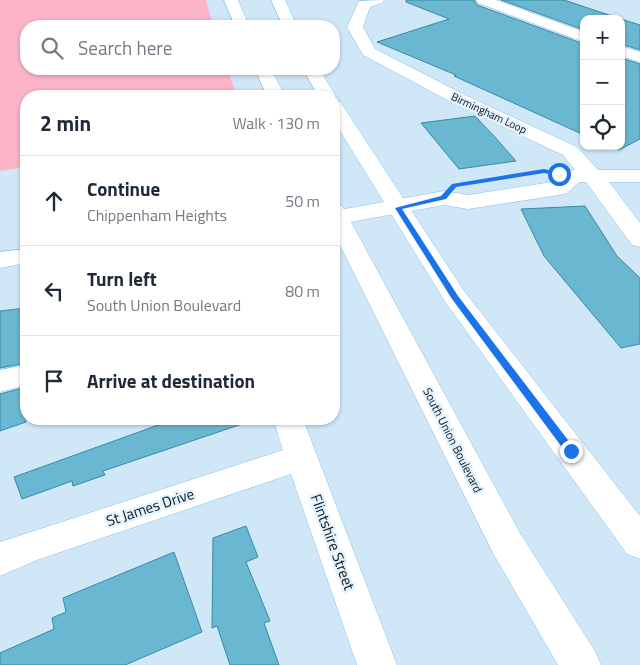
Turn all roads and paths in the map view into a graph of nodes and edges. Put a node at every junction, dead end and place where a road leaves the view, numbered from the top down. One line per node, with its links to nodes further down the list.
1 (231, 0): 5 (street)
2 (278, 0): 6 (street)
3 (377, 0): 15 (street, Birmingham Loop)
4 (482, 0): 7 (street)
5 (239, 20)
6 (287, 20)
7 (580, 36)
8 (625, 52): 9 (street)
9 (640, 57)
10 (265, 75): 12 (street)
11 (315, 75): 13 (street)
12 (273, 90)
13 (323, 90)
14 (340, 116): 17 (street)
15 (583, 176): 16 (street); 17 (street); 20 (street, Birmingham Loop)
16 (640, 176)
17 (398, 208): 18 (street); 27 (street)
18 (340, 214)
19 (340, 225): 30 (street, South Union Boulevard)
20 (640, 240)
21 (20, 257): 22 (street)
22 (0, 260)
23 (20, 377): 24 (street)
24 (0, 382)
25 (290, 425): 26 (street, Flintshire Street)
26 (302, 457): 28 (street, St James Drive); 29 (street, Flintshire Street)
27 (640, 543)
28 (0, 559)
29 (377, 665)
30 (581, 665)

